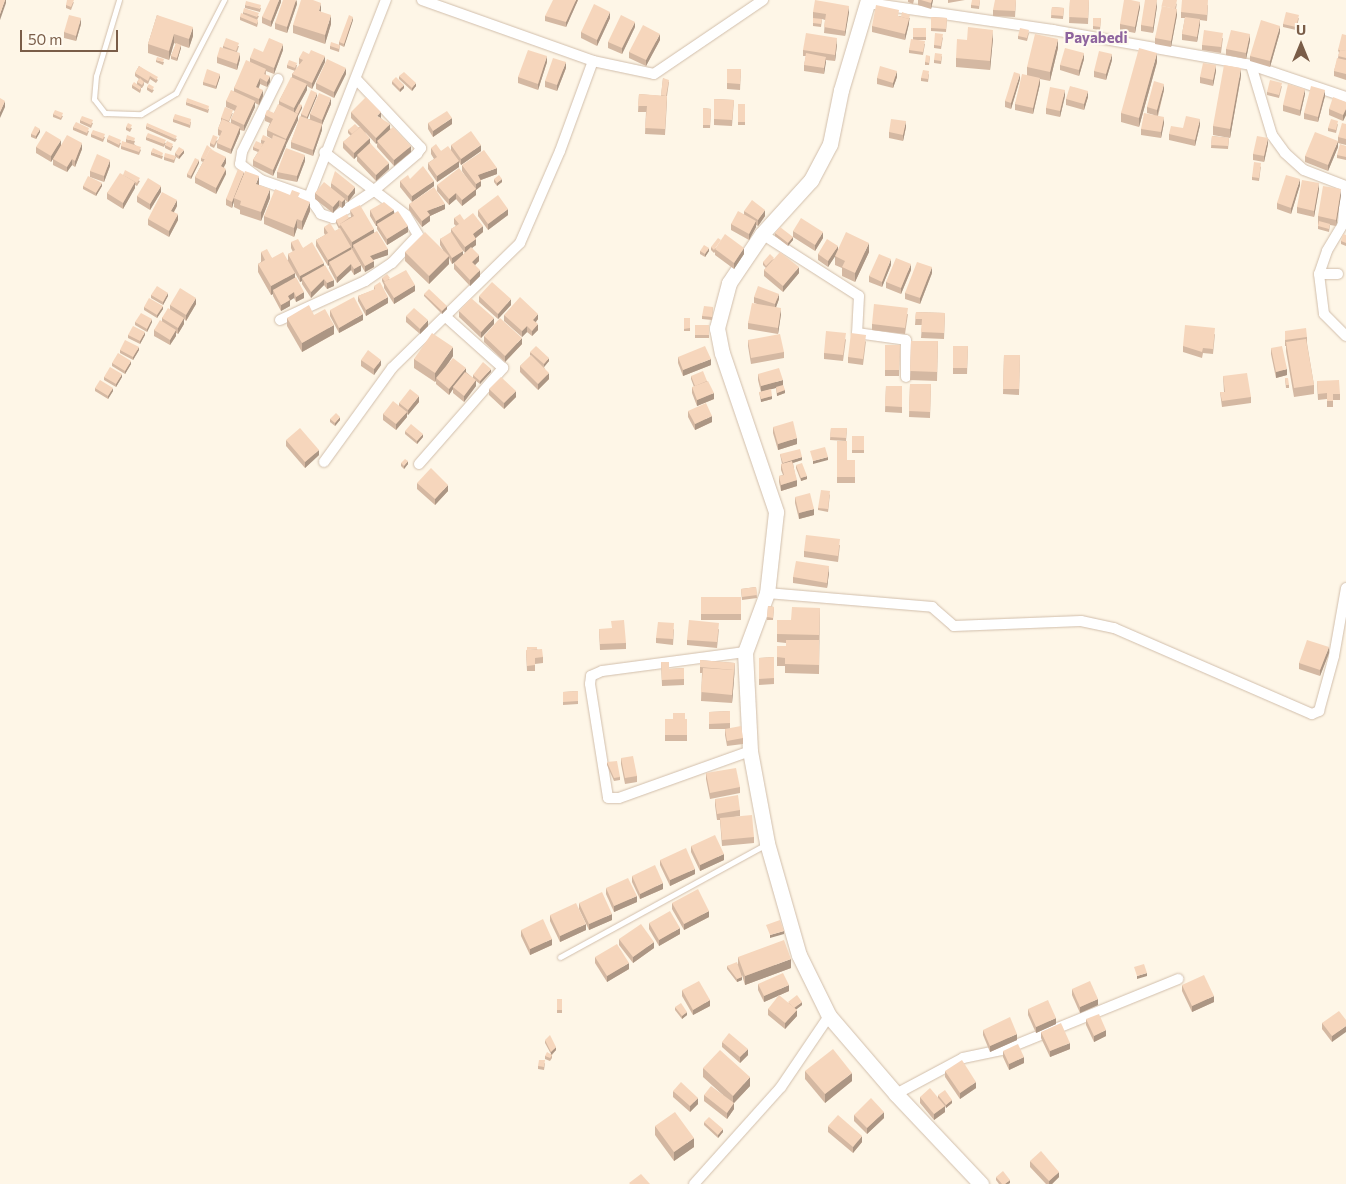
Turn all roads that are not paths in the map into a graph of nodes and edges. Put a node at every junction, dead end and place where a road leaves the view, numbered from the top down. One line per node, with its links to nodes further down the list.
1 (119, 0): 2 (lane)
2 (224, 0)
3 (386, 0): 10 (street)
4 (422, 0): 7 (street)
5 (763, 0): 7 (street)
6 (868, 1): 8 (street); 16 (street)
7 (593, 60): 19 (street)
8 (1251, 65): 11 (street); 13 (street)
9 (278, 79): 15 (street)
10 (356, 80): 12 (street); 14 (street)
11 (1346, 97)
12 (324, 152): 14 (street); 15 (street)
13 (1345, 186): 17 (street)
14 (372, 192): 15 (street); 20 (street)
15 (309, 197)
16 (762, 234): 22 (street); 26 (street)
17 (1319, 274): 18 (street); 21 (street)
18 (1338, 274)
19 (447, 318): 23 (street); 24 (street)
20 (280, 320)
21 (1346, 336)
22 (906, 377)
23 (324, 462)
24 (419, 464)
25 (1346, 588): 26 (street)
26 (768, 592): 27 (street)
27 (745, 652): 28 (street); 28 (street)
28 (750, 751): 29 (street)
29 (768, 843): 30 (lane); 32 (street)
30 (560, 957)
31 (1178, 979): 33 (street)
32 (829, 1016): 33 (street); 34 (street)
33 (896, 1094): 35 (street)
34 (694, 1184)
35 (982, 1184)

